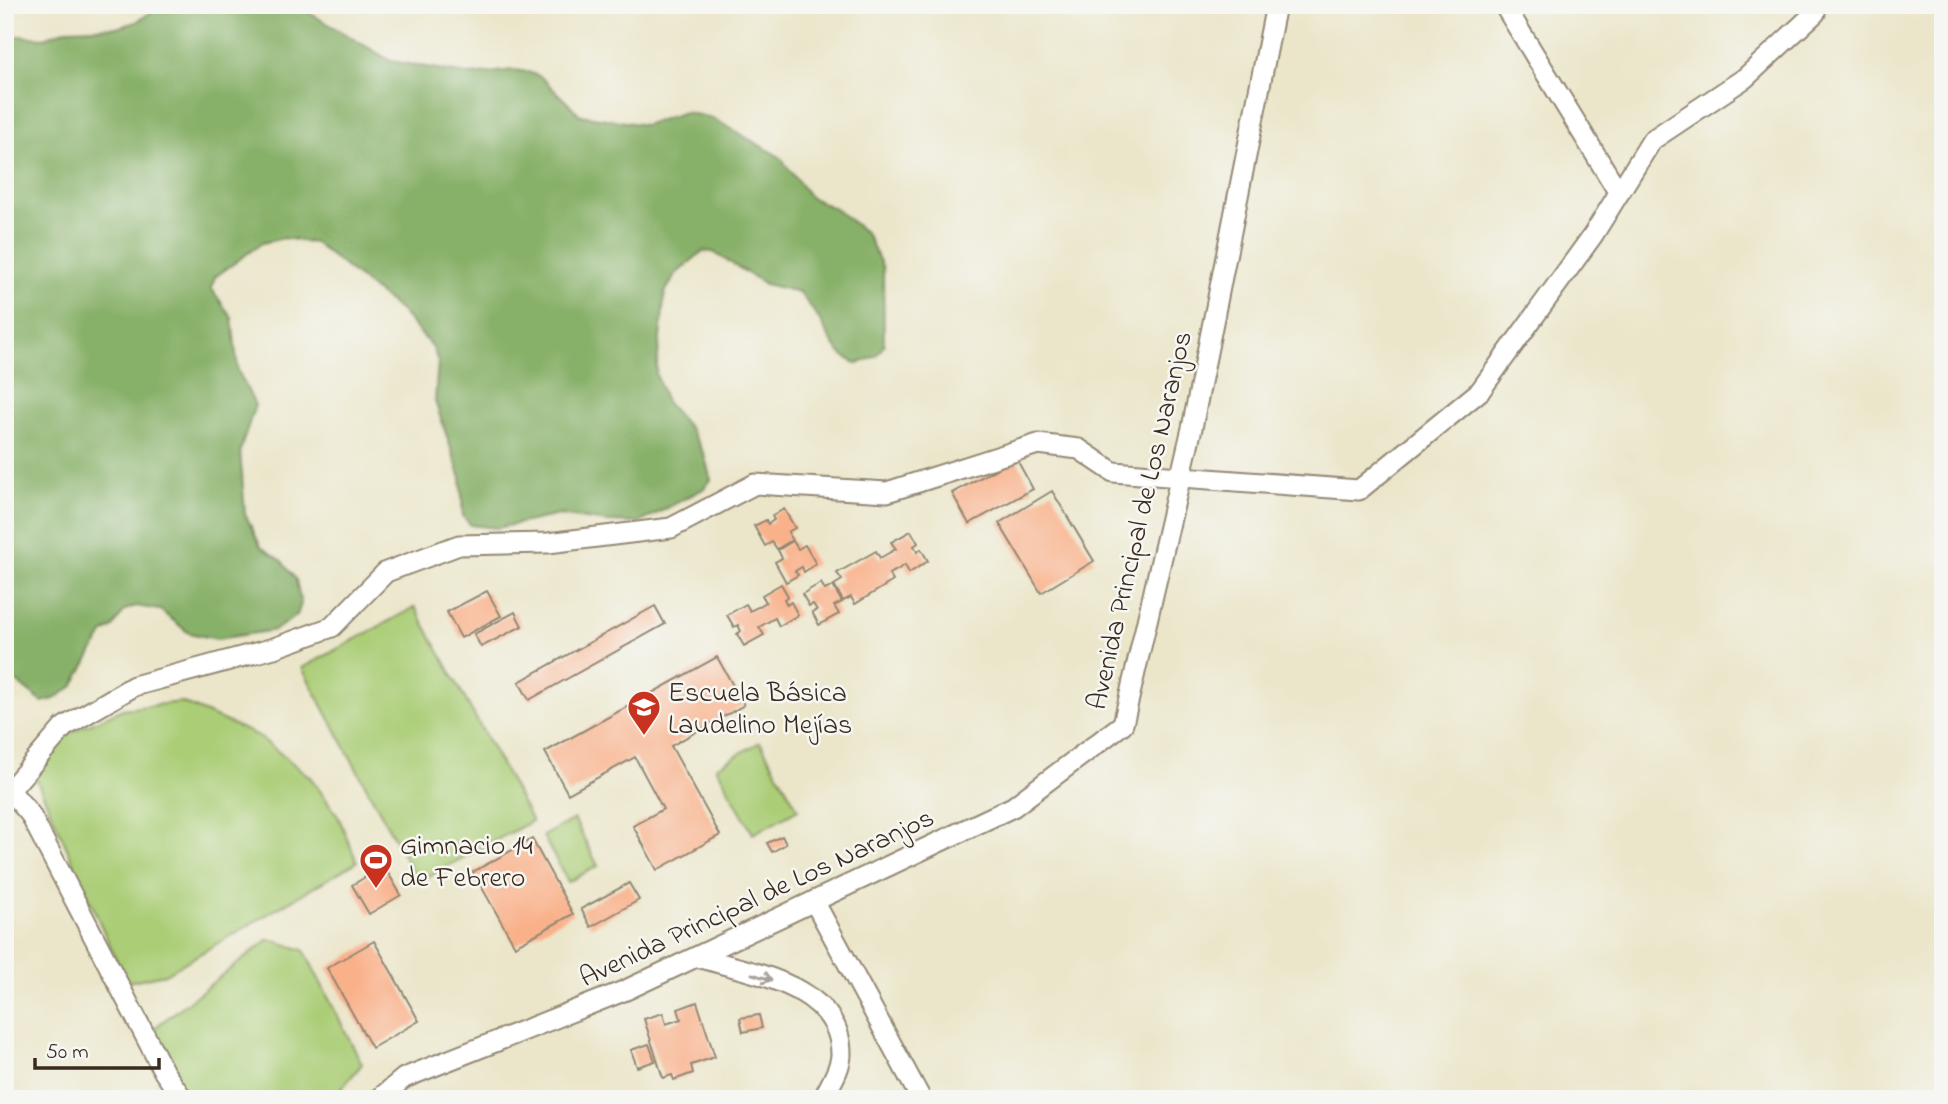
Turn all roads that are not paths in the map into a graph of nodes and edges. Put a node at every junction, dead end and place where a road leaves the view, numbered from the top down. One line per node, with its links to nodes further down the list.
1 (1276, 5): 5 (street, Avenida Principal de Los Naranjos)
2 (1504, 5): 4 (street)
3 (1815, 13): 4 (street)
4 (1619, 193): 5 (street)
5 (1180, 478): 6 (street); 7 (street, Avenida Principal de Los Naranjos)
6 (8, 788): 9 (street)
7 (814, 901): 8 (street, Avenida Principal de Los Naranjos); 12 (street)
8 (697, 957): 10 (street, Avenida Principal de Los Naranjos); 11 (street, one-way to 11)
9 (183, 1099)
10 (379, 1099)
11 (823, 1099)
12 (921, 1099)

